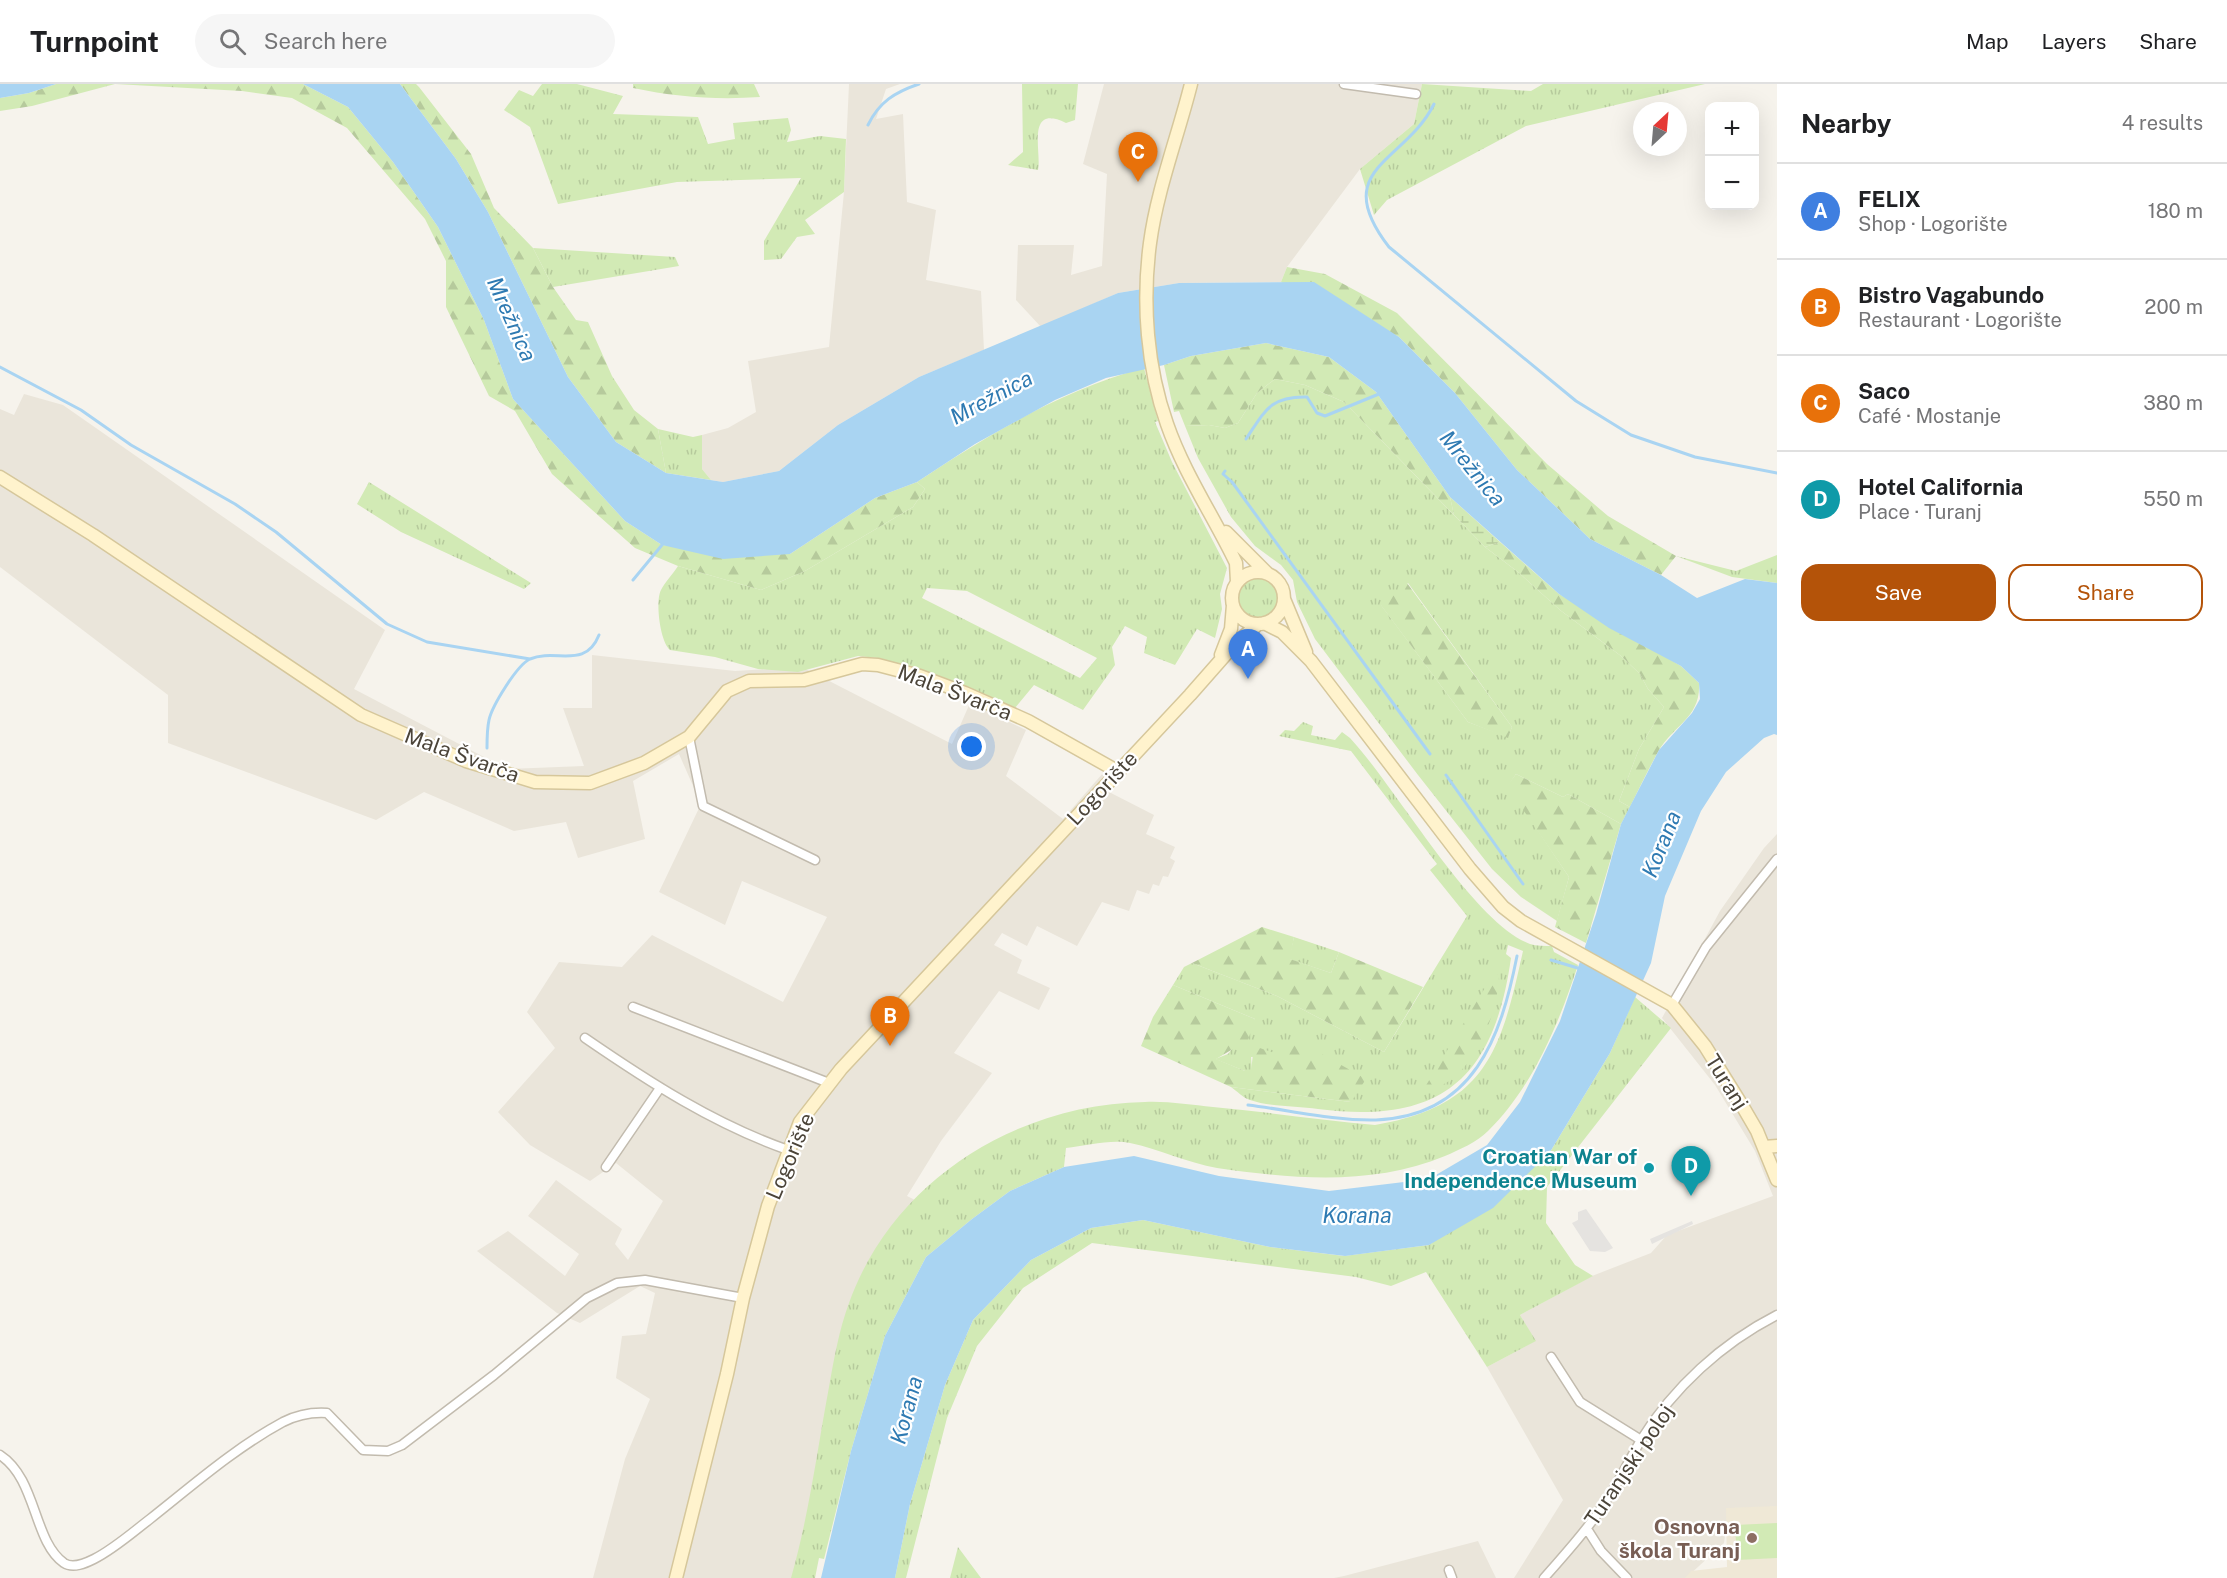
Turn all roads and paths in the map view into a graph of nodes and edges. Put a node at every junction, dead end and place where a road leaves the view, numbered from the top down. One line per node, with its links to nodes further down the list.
1 (1191, 84): 5 (main road)
2 (1344, 84): 3 (street)
3 (1416, 94)
4 (0, 477): 13 (main road, Mala Švarča)
5 (1214, 517): 6 (main road); 7 (main road)
6 (1270, 575): 7 (main road); 8 (main road)
7 (1237, 582): 9 (main road)
8 (1284, 599): 10 (main road); 11 (main road)
9 (1233, 605): 10 (main road); 12 (main road, Logorište)
10 (1261, 623): 11 (main road); 12 (main road, Logorište)
11 (1311, 661): 17 (main road, Turanj)
12 (1216, 664): 14 (main road, Logorište)
13 (689, 737): 14 (main road, Mala Švarča); 16 (street)
14 (1117, 771): 20 (main road, Logorište)
15 (1777, 859): 17 (street)
16 (815, 860)
17 (1672, 1005): 22 (main road, Turanj)
18 (633, 1007): 20 (street)
19 (585, 1038): 21 (street)
20 (830, 1083): 23 (main road, Logorište)
21 (660, 1088): 23 (street); 24 (street)
22 (1771, 1147): 25 (main road, Turanj)
23 (788, 1150): 26 (main road, Logorište)
24 (606, 1167)
25 (1777, 1180)
26 (742, 1298): 30 (street); 32 (main road, Logorište)
27 (1777, 1315): 29 (street, Turanjski poloj)
28 (1551, 1357): 29 (street)
29 (1641, 1440): 31 (street, Turanjski poloj)
30 (0, 1455)
31 (1587, 1529): 33 (street, Turanjski poloj); 34 (street)
32 (676, 1578)
33 (1544, 1578)
34 (1628, 1578)

